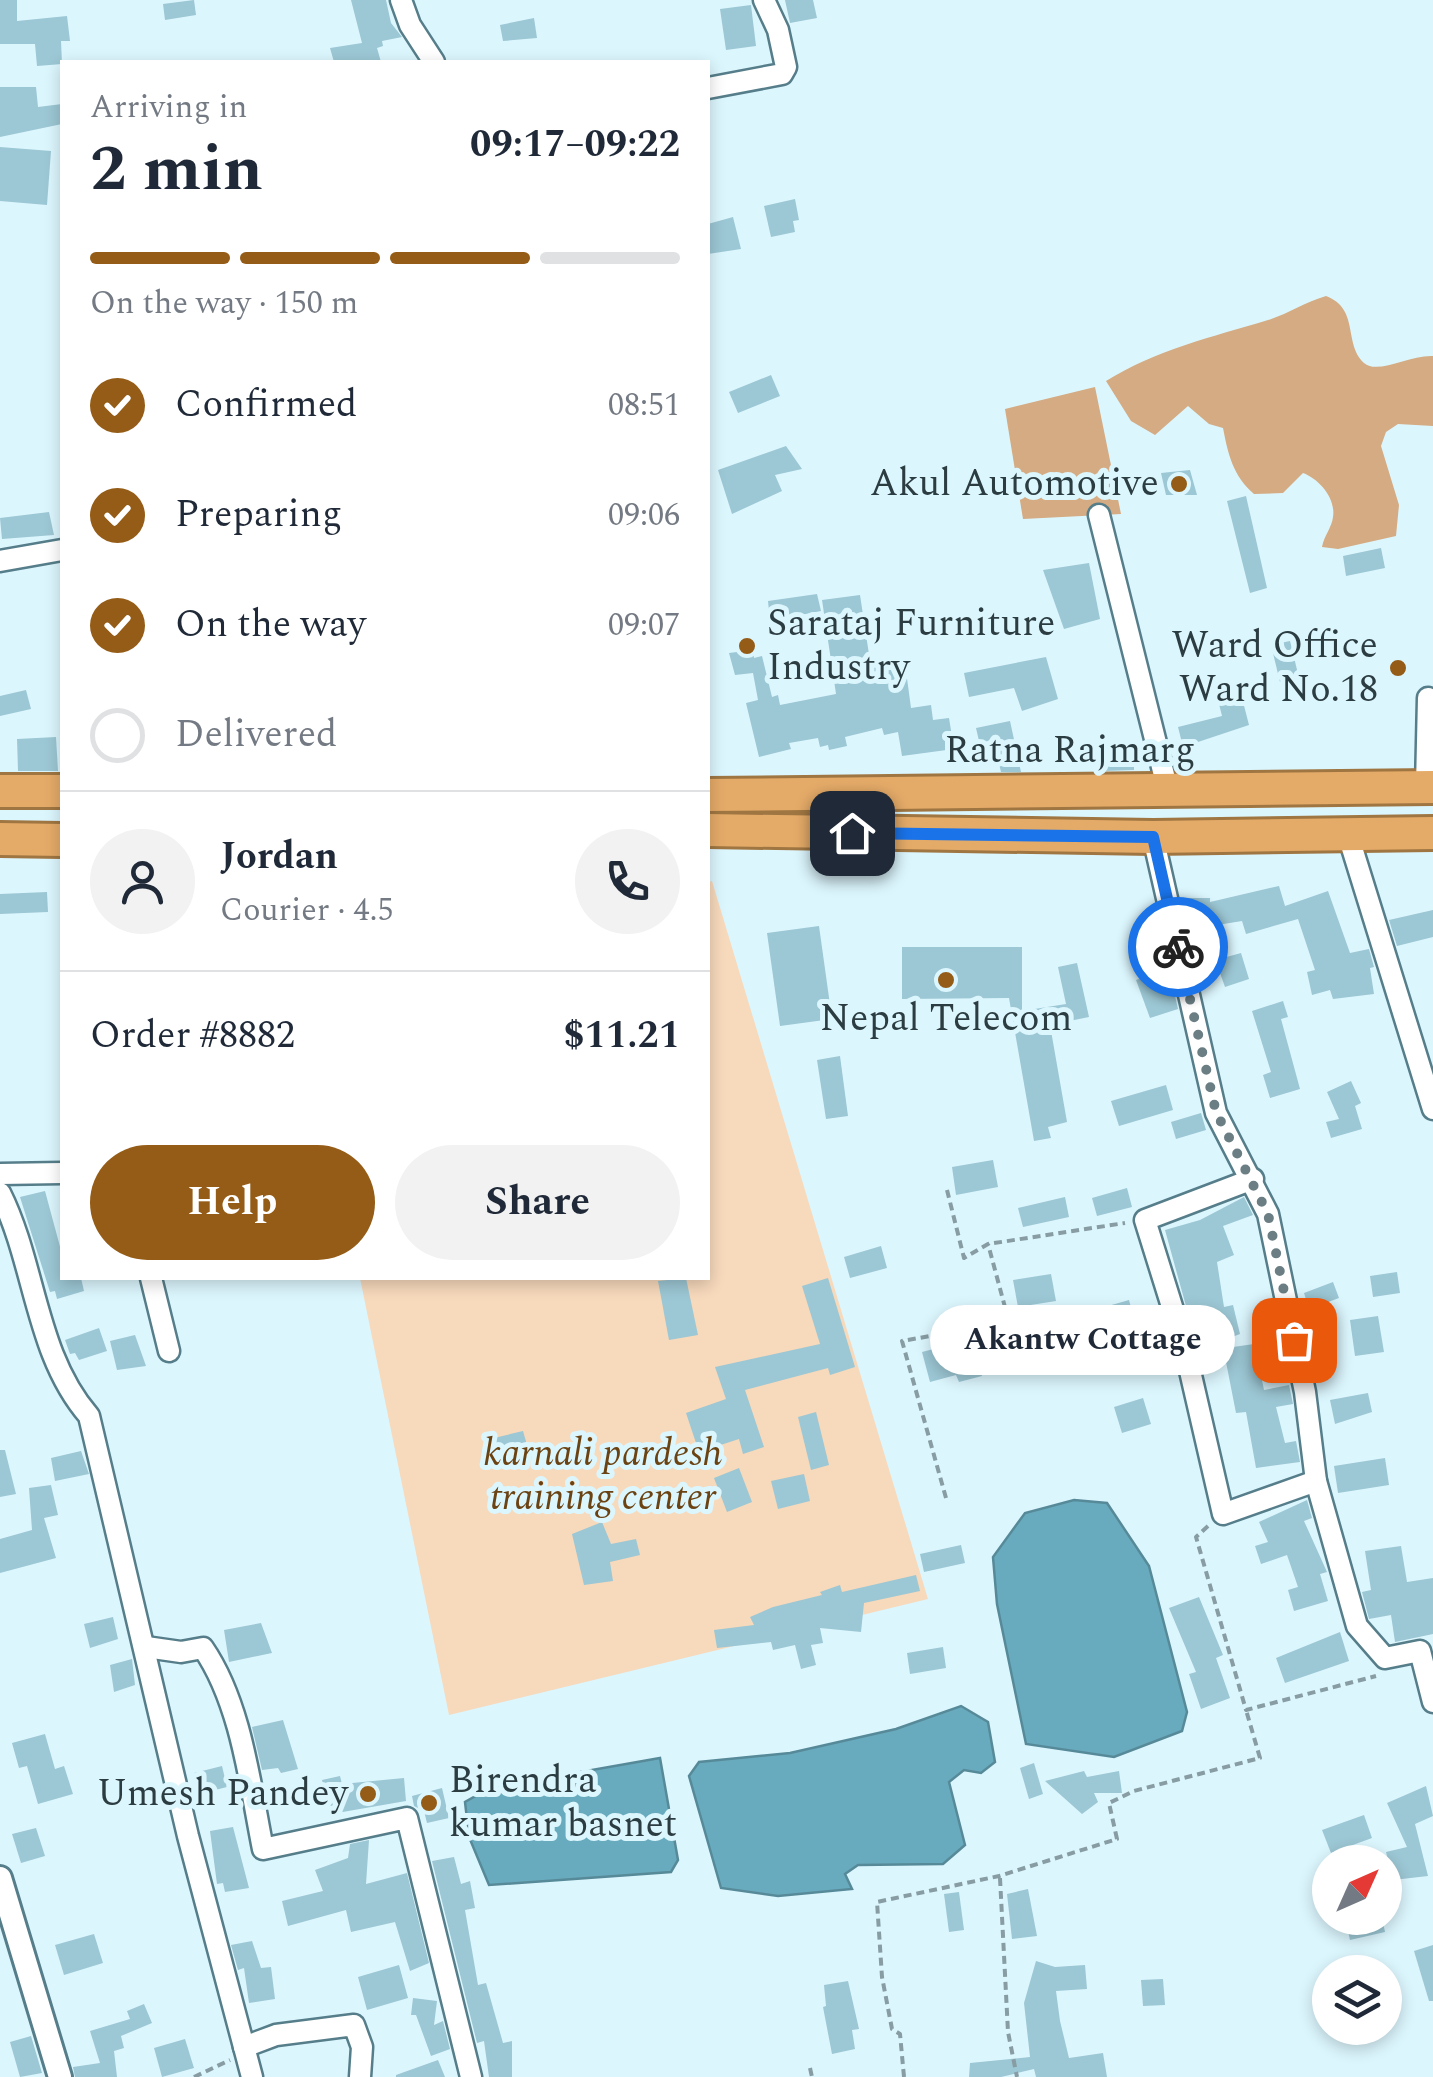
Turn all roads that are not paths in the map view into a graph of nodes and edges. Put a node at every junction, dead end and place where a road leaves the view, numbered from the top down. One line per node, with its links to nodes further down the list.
1 (402, 0): 3 (street)
2 (764, 0): 4 (street)
3 (433, 60)
4 (710, 88)
5 (1099, 515): 10 (street)
6 (60, 550): 7 (street)
7 (0, 561)
8 (1428, 698): 9 (street)
9 (1429, 787): 10 (highway, Ratna Rajmarg)
10 (1168, 790): 13 (highway, Ratna Rajmarg)
11 (0, 791): 12 (highway)
12 (60, 791)
13 (710, 794)
14 (710, 830): 17 (highway)
15 (1433, 834): 16 (highway)
16 (1348, 835): 17 (highway); 20 (street)
17 (1153, 837): 23 (street)
18 (0, 839): 19 (highway)
19 (60, 840)
20 (1433, 1109)
21 (60, 1173): 22 (street)
22 (0, 1174)
23 (1253, 1179): 27 (street); 27 (street)
24 (0, 1193): 28 (street)
25 (151, 1280): 26 (street)
26 (168, 1352)
27 (1316, 1480): 29 (street)
28 (146, 1647): 33 (street); 37 (street)
29 (1425, 1654): 30 (street)
30 (1433, 1702)
31 (0, 1878): 32 (street)
32 (10, 1944): 34 (street)
33 (244, 2047): 35 (street); 36 (street)
34 (60, 2077)
35 (252, 2077)
36 (360, 2077)
37 (470, 2077)

